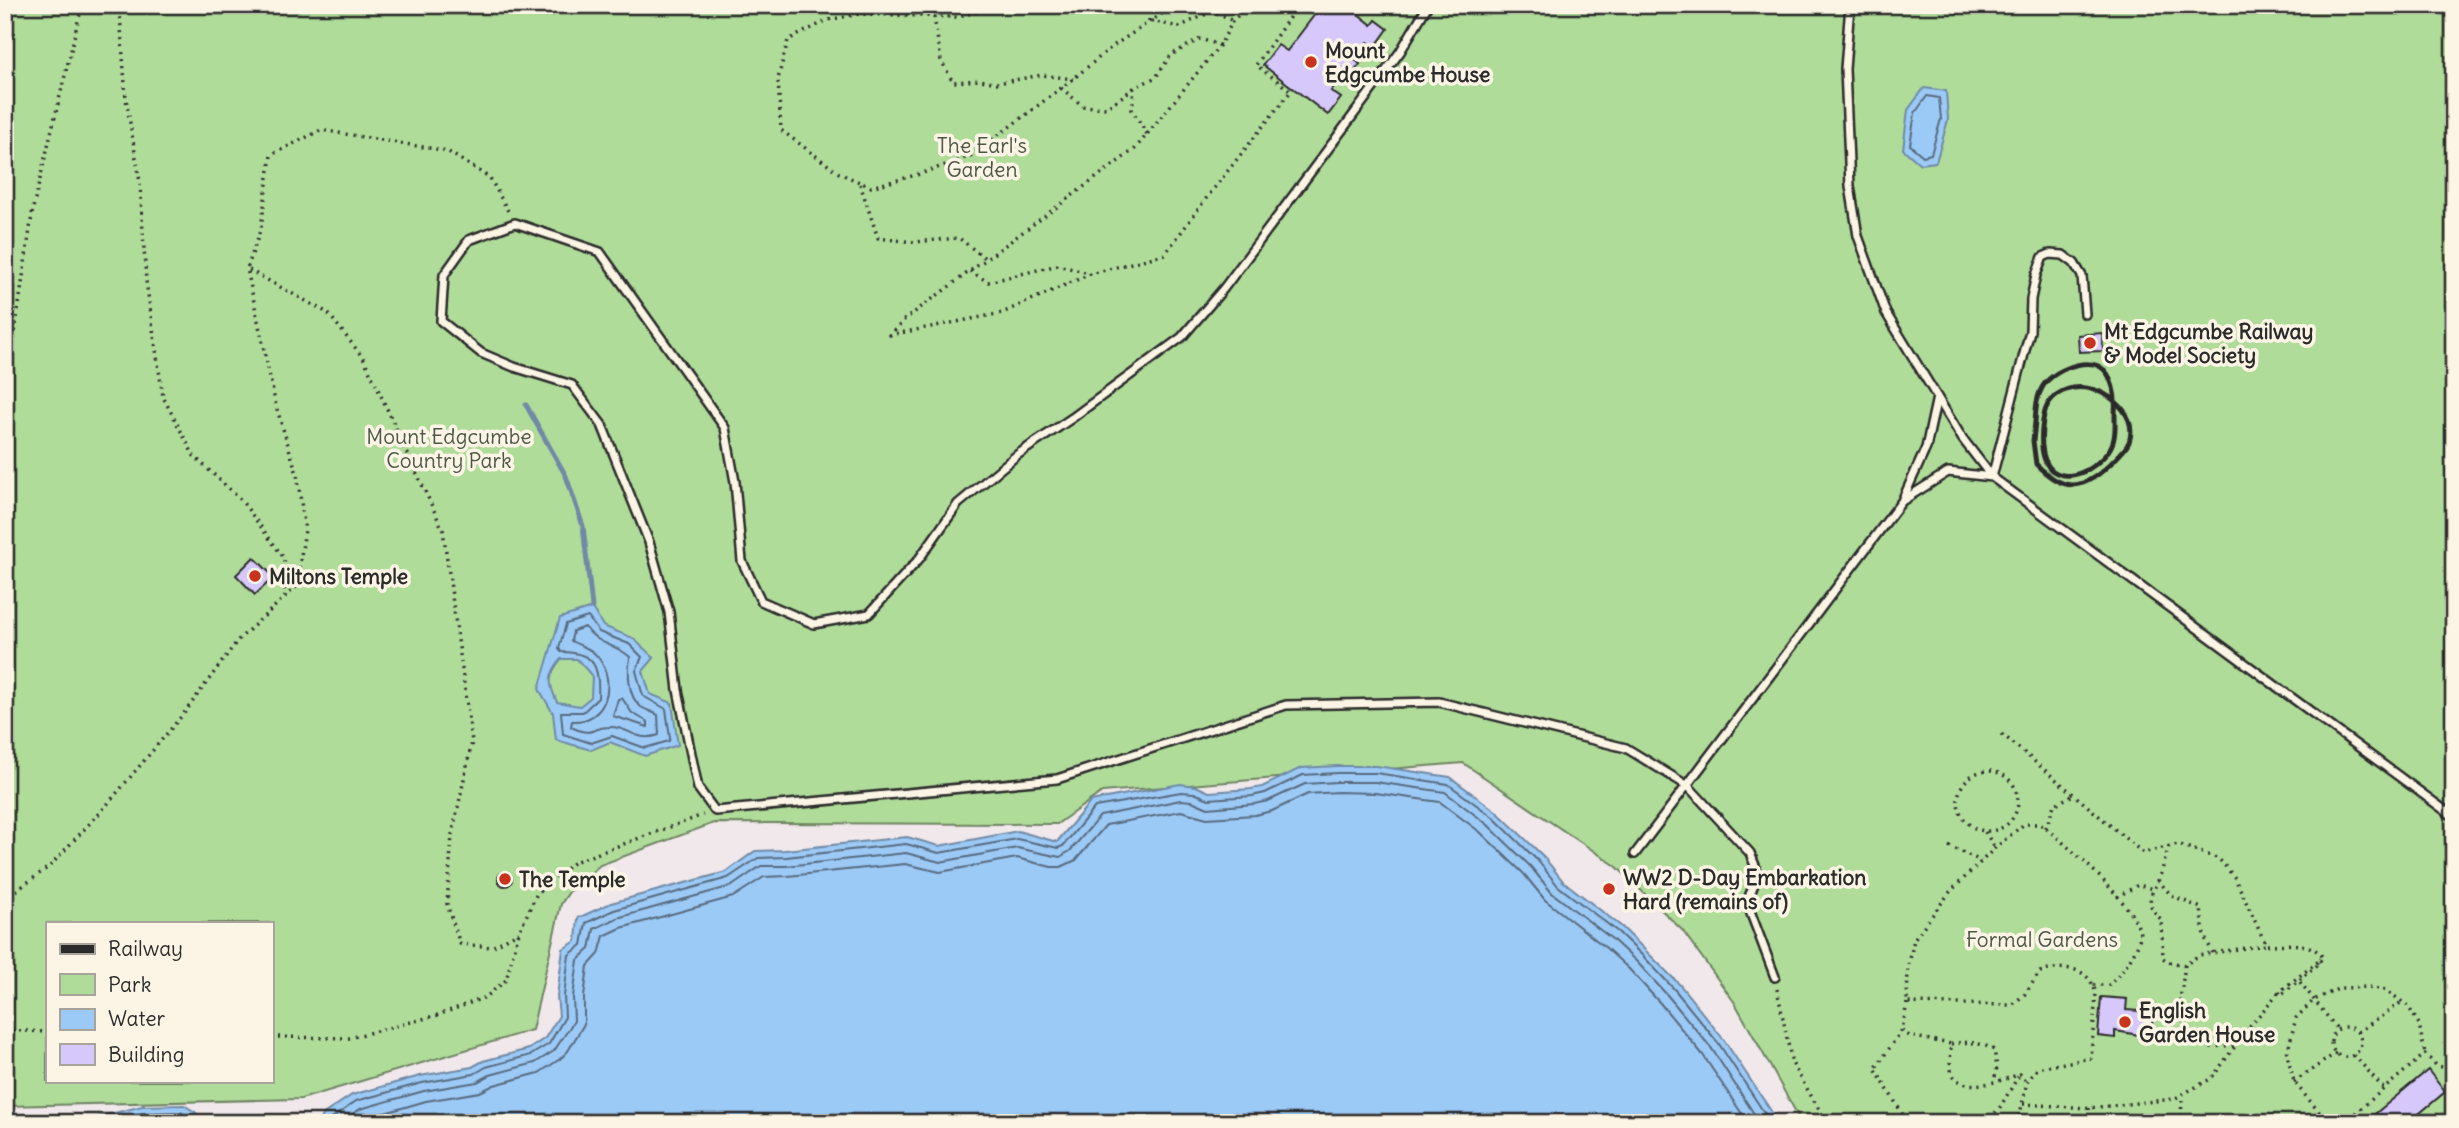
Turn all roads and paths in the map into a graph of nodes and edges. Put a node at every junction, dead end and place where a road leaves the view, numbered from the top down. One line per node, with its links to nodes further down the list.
1 (85, 5): 26 (path)
2 (114, 5): 29 (path)
3 (1004, 5): 10 (path)
4 (1149, 5): 11 (path)
5 (1175, 5): 11 (path)
6 (1247, 5): 12 (path)
7 (1298, 5): 23 (path)
8 (1850, 5): 25 (lane)
9 (1425, 7): 19 (lane)
10 (934, 16): 14 (path); 18 (path)
11 (1149, 21): 12 (path); 14 (path)
12 (1233, 21): 13 (path)
13 (1220, 45): 16 (path); 17 (path)
14 (1073, 79): 15 (path)
15 (1061, 88): 16 (path); 18 (path)
16 (1134, 88): 17 (path)
17 (1147, 134): 20 (path)
18 (860, 182): 20 (path)
19 (515, 223): 21 (path); 33 (lane)
20 (986, 259): 22 (path)
21 (247, 269): 29 (path); 48 (path)
22 (970, 271): 23 (path); 23 (path)
23 (1090, 274)
24 (2085, 314): 27 (lane)
25 (1937, 397): 27 (lane); 28 (lane)
26 (5, 401)
27 (1992, 477): 28 (lane); 35 (lane)
28 (1902, 501): 31 (lane)
29 (285, 597): 47 (path)
30 (2002, 734): 32 (path)
31 (1688, 786): 33 (lane); 42 (lane); 53 (lane)
32 (2075, 793): 37 (path); 40 (path)
33 (715, 811): 48 (path)
34 (2014, 815): 36 (path); 38 (path); 38 (path)
35 (2454, 817)
36 (2024, 824): 37 (path); 41 (path)
37 (2046, 828): 46 (path)
38 (1984, 831): 41 (path)
39 (1950, 846): 43 (path)
40 (2169, 846): 44 (path); 49 (path)
41 (1995, 848): 43 (path)
42 (1635, 854)
43 (1981, 862): 59 (path)
44 (2158, 880): 45 (path); 50 (path)
45 (2153, 889): 46 (path); 52 (path)
46 (2117, 897): 55 (path)
47 (5, 899)
48 (519, 932): 65 (path)
49 (2266, 945): 50 (path); 51 (path)
50 (2213, 953): 52 (path)
51 (2320, 960): 54 (path); 56 (path)
52 (2185, 965): 67 (path)
53 (1775, 977): 81 (path)
54 (2300, 981): 56 (path); 57 (path)
55 (2093, 985): 59 (path); 74 (path)
56 (2279, 992): 67 (path)
57 (2314, 1000): 58 (path); 62 (path); 75 (path)
58 (2402, 1002): 64 (path); 69 (path)
59 (1906, 1003): 61 (path)
60 (5, 1030): 63 (path)
61 (1902, 1030): 66 (path); 82 (path)
62 (2337, 1030): 64 (path); 68 (path)
63 (46, 1032)
64 (2358, 1032): 70 (path)
65 (273, 1037)
66 (1951, 1044): 73 (path); 73 (path)
67 (2236, 1045): 77 (path)
68 (2336, 1053): 70 (path); 75 (path)
69 (2425, 1054): 71 (path); 76 (path)
70 (2354, 1055): 76 (path)
71 (2454, 1069)
72 (2020, 1074): 73 (path); 74 (path); 83 (path)
73 (1994, 1082)
74 (2027, 1082): 78 (path)
75 (2294, 1082): 80 (path)
76 (2384, 1089): 80 (path)
77 (2182, 1095): 79 (path); 86 (path)
78 (2023, 1104): 79 (path); 84 (path)
79 (2089, 1108): 85 (path)
80 (2346, 1122)
81 (1826, 1123)
82 (1908, 1123)
83 (1985, 1123)
84 (2018, 1123)
85 (2089, 1123)
86 (2181, 1123)

